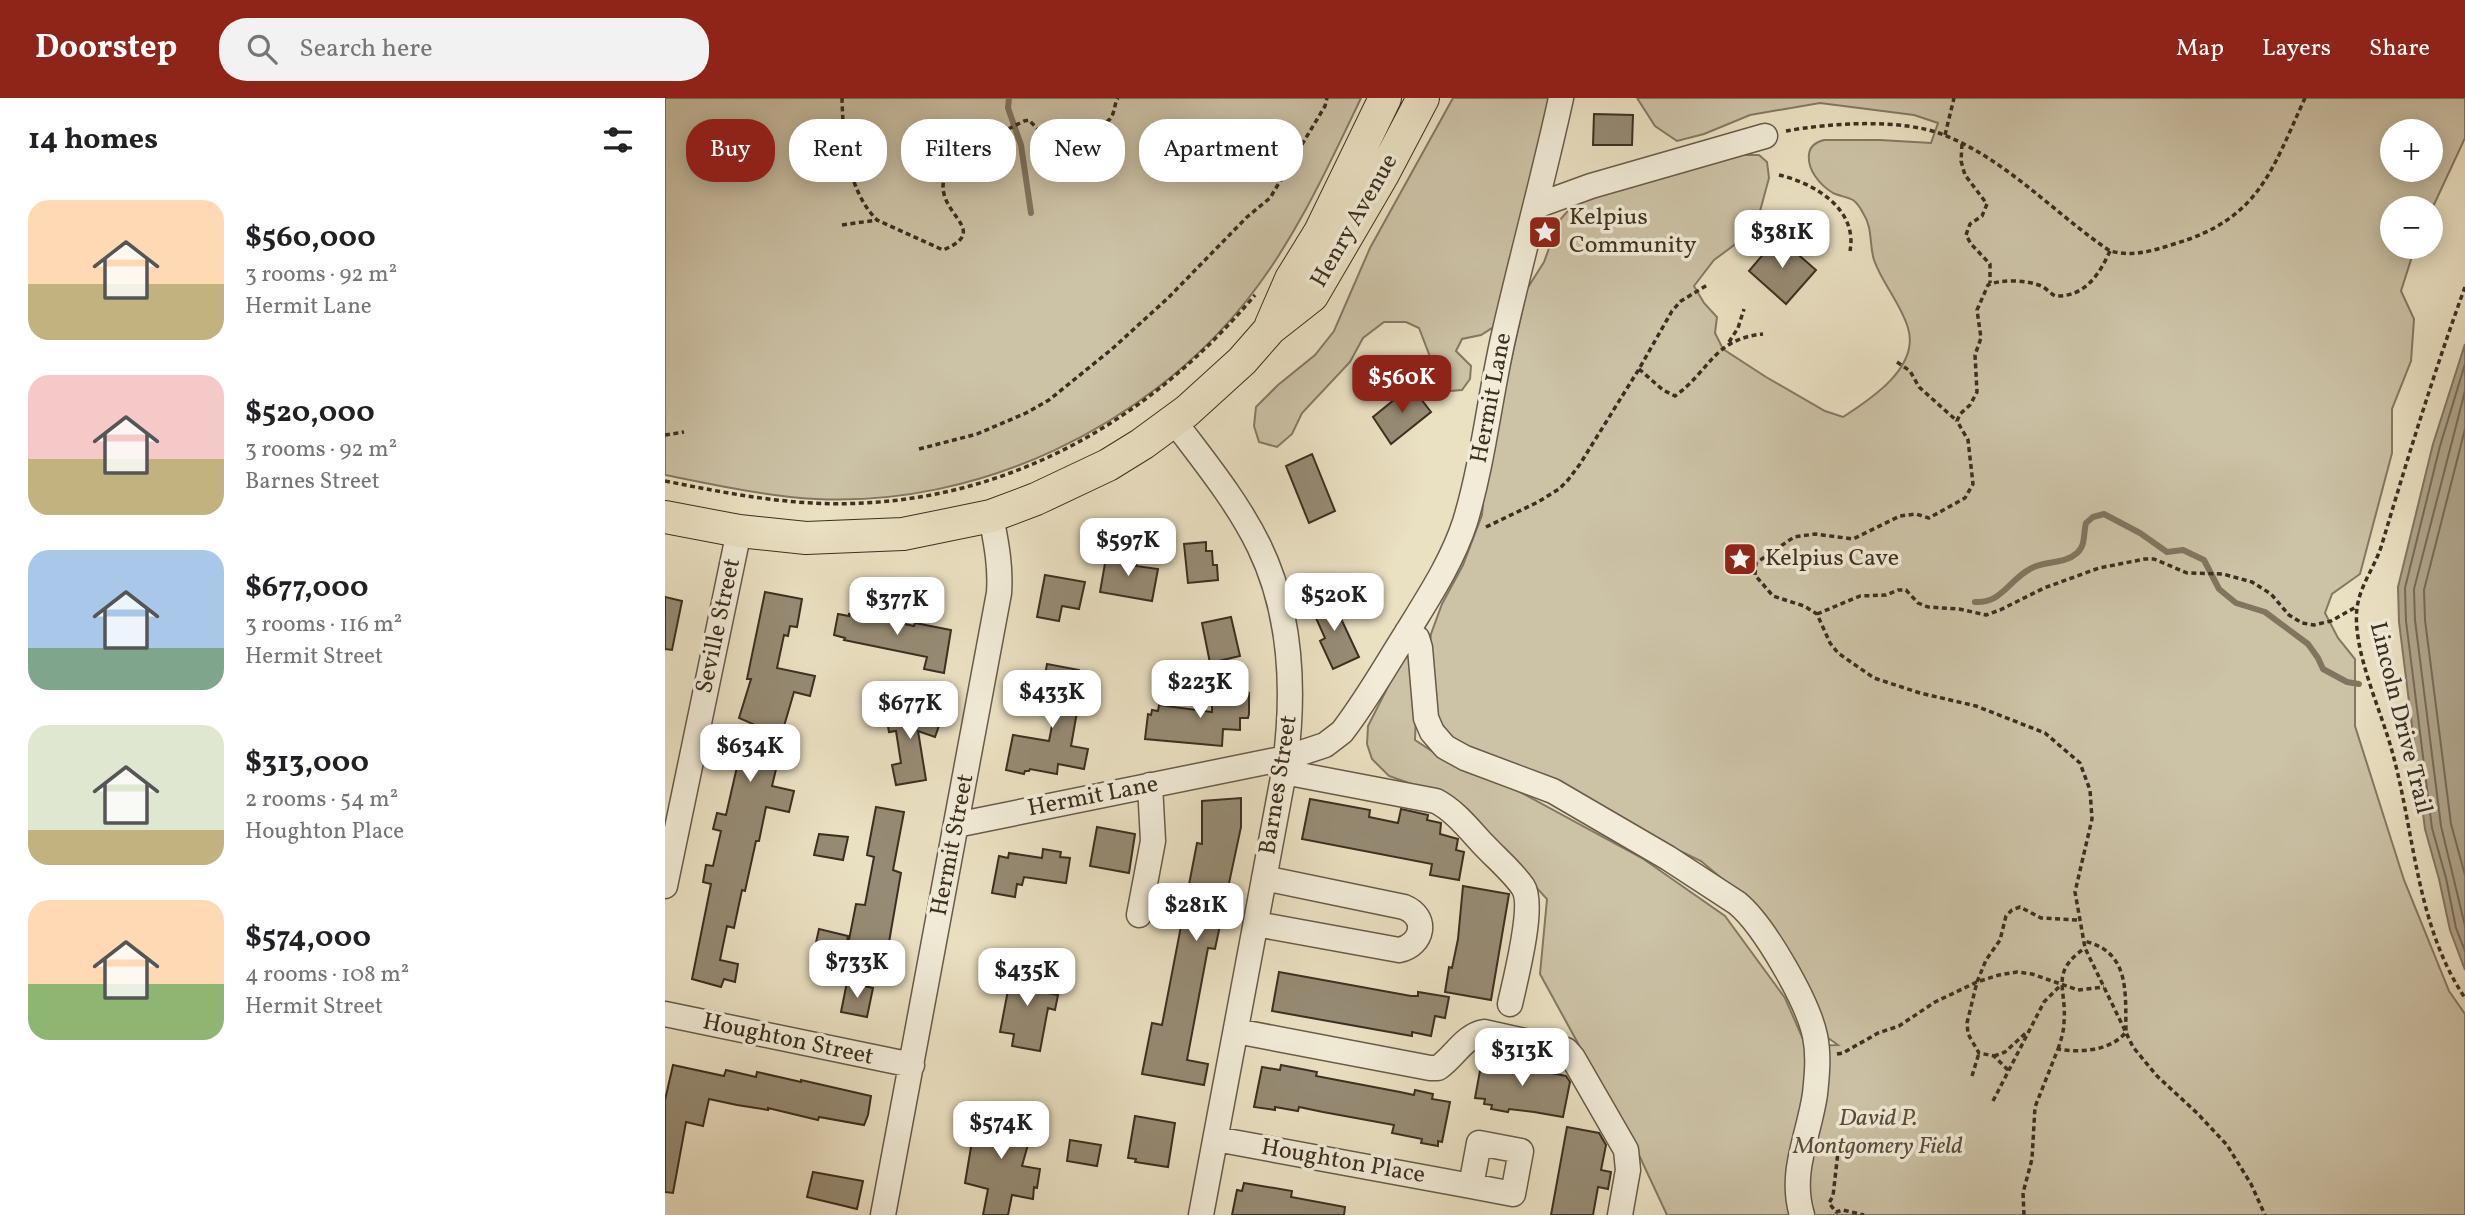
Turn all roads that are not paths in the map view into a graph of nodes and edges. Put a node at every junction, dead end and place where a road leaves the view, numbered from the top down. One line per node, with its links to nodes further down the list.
1 (1385, 98): 6 (main road, Henry Avenue)
2 (1423, 98): 6 (main road, Henry Avenue)
3 (1561, 98): 5 (street, Hermit Lane)
4 (1765, 136): 5 (street)
5 (1536, 206): 11 (street, Hermit Lane)
6 (1270, 329): 7 (main road, Henry Avenue)
7 (1174, 421): 8 (main road, Henry Avenue); 12 (street, Barnes Street)
8 (991, 516): 10 (main road, Henry Avenue); 14 (street, Hermit Street)
9 (665, 517): 10 (main road, Henry Avenue)
10 (739, 531): 16 (street, Seville Street)
11 (1407, 632): 12 (street, Hermit Lane); 28 (street)
12 (1285, 765): 13 (street, Hermit Lane); 15 (street, Barnes Street); 19 (street)
13 (1150, 785): 14 (street, Hermit Lane); 17 (street)
14 (956, 825): 22 (street, Hermit Street)
15 (1264, 878): 18 (street, Barnes Street); 18 (street)
16 (665, 887)
17 (1139, 915)
18 (1256, 924): 21 (street, Barnes Street)
19 (1510, 1004)
20 (665, 1014): 22 (street, Houghton Street)
21 (1236, 1031): 23 (street, Barnes Street); 27 (street)
22 (912, 1065): 25 (street, Hermit Street)
23 (1216, 1139): 24 (street, Houghton Place); 26 (street, Barnes Street)
24 (1471, 1186)
25 (883, 1215)
26 (1201, 1215)
27 (1620, 1215)
28 (1802, 1215)

